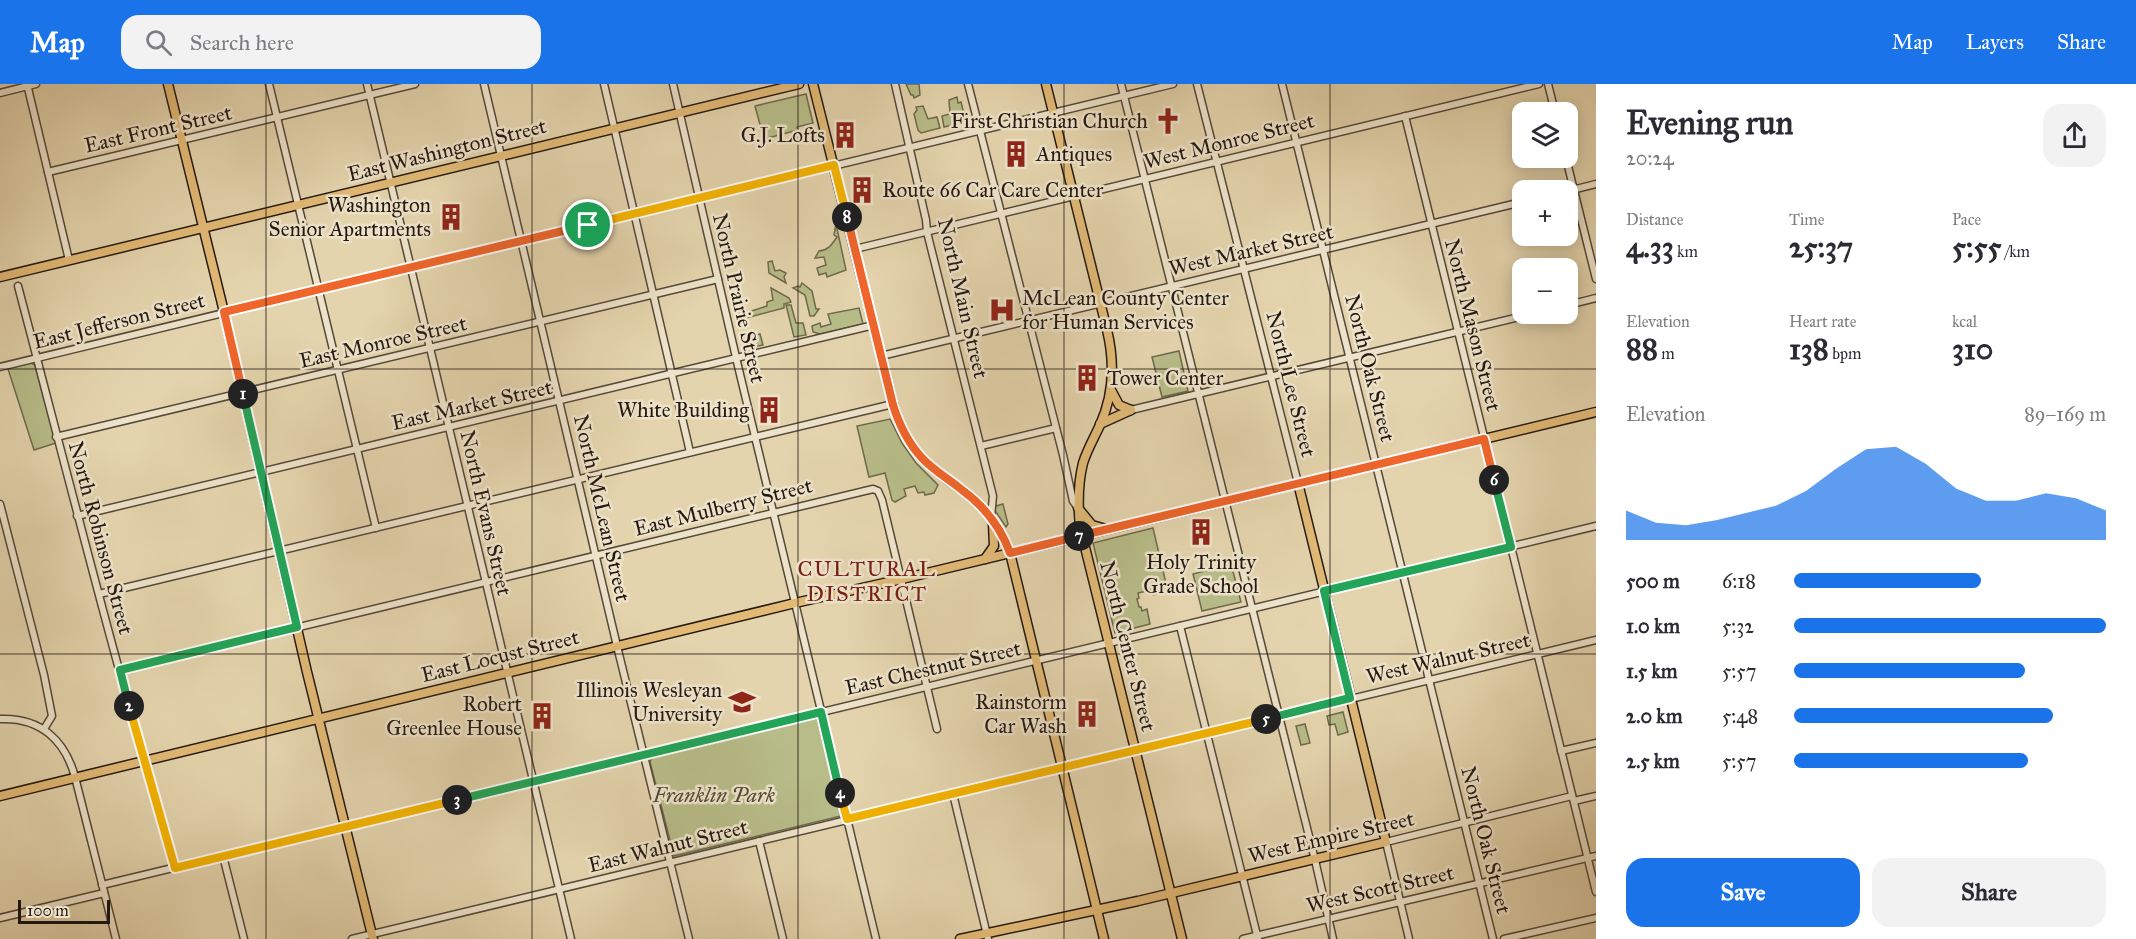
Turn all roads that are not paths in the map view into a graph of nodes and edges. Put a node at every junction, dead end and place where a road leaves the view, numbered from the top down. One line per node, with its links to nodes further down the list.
1 (36, 84): 20 (street)
2 (168, 84): 31 (main road)
3 (269, 84): 28 (street)
4 (367, 84): 22 (street, North Evans Street)
5 (415, 84): 22 (street, East Front Street)
6 (484, 84): 34 (street, North McLean Street)
7 (604, 84): 29 (street)
8 (673, 84): 25 (street, North Prairie Street)
9 (799, 84): 25 (main road, East Washington Street)
10 (813, 84): 36 (main road)
11 (894, 84): 33 (street, North Main Street)
12 (968, 84): 30 (street)
13 (1046, 84): 26 (main road, North Center Street)
14 (1121, 84): 23 (street)
15 (1173, 84): 23 (street, East Jefferson Street)
16 (1197, 84): 35 (street, North Lee Street)
17 (1282, 84): 32 (street, North Oak Street)
18 (1539, 84): 27 (street, West Monroe Street)
19 (1548, 84): 24 (street)
20 (27, 85): 21 (street); 37 (street)
21 (0, 93)
22 (370, 95): 28 (street, East Front Street); 39 (street, North Evans Street)
23 (1123, 96): 26 (street, East Jefferson Street); 38 (street)
24 (1552, 102)
25 (680, 113): 29 (main road, East Washington Street); 43 (street, North Prairie Street)
26 (1053, 113): 30 (street, East Jefferson Street); 42 (main road, North Center Street)
27 (1405, 116): 32 (street, West Monroe Street); 49 (street, North Mason Street)
28 (277, 117): 31 (street, East Front Street); 44 (street)
29 (614, 128): 34 (main road, East Washington Street); 46 (street)
30 (981, 130): 33 (street, East Jefferson Street); 47 (street)
31 (182, 140): 37 (street, East Front Street); 50 (main road)
32 (1296, 142): 35 (street, West Monroe Street); 54 (street, North Oak Street)
33 (910, 147): 36 (street, East Jefferson Street); 51 (street, North Main Street)
34 (501, 155): 39 (main road, East Washington Street); 52 (street, North McLean Street)
35 (1216, 161): 38 (street, West Monroe Street); 57 (street, North Lee Street)
36 (834, 165): 43 (street, East Jefferson Street); 53 (main road)
37 (48, 172): 55 (street)
38 (1144, 179): 42 (street, West Monroe Street); 62 (street)
39 (391, 182): 44 (main road, East Washington Street); 56 (street, North Evans Street)
40 (1596, 184): 41 (street)
41 (1578, 188)
42 (1074, 196): 47 (street, West Monroe Street); 67 (main road, North Center Street)
43 (699, 198): 46 (street, East Jefferson Street); 59 (street, North Prairie Street)
44 (297, 204): 50 (main road, East Washington Street); 63 (street)
45 (1512, 204): 49 (street, West Market Street)
46 (634, 213): 52 (street, East Jefferson Street); 64 (street)
47 (1001, 213): 51 (street, West Monroe Street); 70 (street)
48 (1578, 215): 60 (street)
49 (1431, 224): 54 (street, West Market Street); 73 (street, North Mason Street)
50 (203, 227): 55 (main road, East Washington Street); 68 (main road)
51 (927, 232): 53 (street); 74 (street, North Main Street)
52 (521, 241): 56 (street, East Jefferson Street); 71 (street, North McLean Street)
53 (855, 249): 72 (main road)
54 (1323, 250): 57 (street, West Market Street); 77 (street, North Oak Street)
55 (69, 260): 58 (main road, East Washington Street)
56 (411, 267): 63 (street, East Jefferson Street); 75 (street, North Evans Street)
57 (1243, 269): 62 (street, West Market Street); 83 (street, North Lee Street)
58 (0, 277)
59 (718, 279): 64 (street, East Monroe Street); 79 (street, North Prairie Street)
60 (1596, 279)
61 (18, 286): 78 (street, North Robinson Street)
62 (1171, 286): 67 (street, West Market Street); 86 (street)
63 (318, 290): 68 (street, East Jefferson Street); 81 (street)
64 (652, 295): 71 (street, East Monroe Street); 82 (street)
65 (1596, 298): 66 (street)
66 (1578, 302)
67 (1100, 304): 70 (street, West Market Street); 84 (main road, North Center Street)
68 (224, 312): 78 (street, East Jefferson Street); 85 (main road)
69 (1512, 319): 73 (street)
70 (1029, 320): 74 (street, West Market Street); 93 (street)
71 (541, 322): 75 (street, East Monroe Street); 87 (street, North McLean Street)
72 (874, 326): 76 (main road); 79 (street, East Market Street)
73 (1458, 331): 77 (street); 96 (street, North Mason Street)
74 (953, 339): 76 (street); 97 (street, North Main Street)
75 (430, 348): 81 (street, East Monroe Street); 92 (street, North Evans Street)
76 (881, 356): 88 (main road)
77 (1350, 357): 83 (street); 100 (street, North Oak Street)
78 (38, 358): 80 (street, East Jefferson Street); 94 (street, North Robinson Street)
79 (737, 358): 82 (street, East Market Street); 95 (street, North Prairie Street)
80 (0, 366)
81 (338, 370): 85 (street, East Monroe Street); 98 (street)
82 (672, 374): 87 (street, East Market Street); 99 (street)
83 (1270, 376): 86 (street); 103 (street, North Lee Street)
84 (1111, 389): 89 (main road); 91 (main road, North Center Street)
85 (243, 393): 94 (street, East Monroe Street); 101 (main road)
86 (1198, 393): 89 (street); 104 (street)
87 (559, 401): 92 (street, East Market Street); 102 (street, North McLean Street)
88 (893, 405): 95 (street); 110 (main road)
89 (1131, 410): 91 (main road)
90 (1596, 412): 96 (main road, East Locust Street)
91 (1100, 424): 107 (main road, North Center Street)
92 (449, 427): 98 (street, East Market Street); 106 (street, North Evans Street)
93 (1056, 428): 97 (street); 107 (street)
94 (56, 437): 109 (street, North Robinson Street)
95 (756, 437): 99 (street); 108 (street, North Prairie Street)
96 (1484, 439): 100 (main road, East Locust Street); 115 (street, North Mason Street)
97 (981, 447): 110 (street, North Main Street)
98 (357, 449): 101 (street, East Market Street); 112 (street)
99 (690, 452): 102 (street)
100 (1377, 464): 103 (main road, East Locust Street); 120 (street, North Oak Street)
101 (261, 472): 109 (street, East Market Street); 116 (main road)
102 (578, 479): 106 (street); 118 (street, North McLean Street)
103 (1298, 483): 104 (main road, East Locust Street); 123 (main road, North Lee Street)
104 (1225, 501): 113 (main road, East Locust Street); 126 (street)
105 (0, 504): 143 (street)
106 (468, 506): 112 (street); 122 (street, North Evans Street)
107 (1078, 508): 113 (main road); 114 (main road, North Center Street)
108 (773, 512): 118 (street, East Mulberry Street); 121 (street, East Mulberry Street); 125 (street, North Prairie Street)
109 (77, 516): 124 (street, North Robinson Street)
110 (992, 521): 117 (main road); 119 (main road)
111 (1596, 526): 115 (street, East Chestnut Street)
112 (376, 528): 116 (street)
113 (1110, 529): 114 (main road, East Locust Street)
114 (1082, 536): 117 (main road, East Locust Street); 130 (main road, North Center Street)
115 (1511, 547): 120 (street, East Chestnut Street); 132 (street, North Mason Street)
116 (279, 551): 124 (street); 128 (main road)
117 (1010, 553): 119 (main road, East Locust Street); 133 (main road)
118 (596, 555): 122 (street, East Mulberry Street); 131 (street, North McLean Street)
119 (984, 560): 121 (main road, East Locust Street)
120 (1404, 572): 123 (street, East Chestnut Street); 136 (street, North Oak Street)
121 (902, 579): 125 (main road, East Locust Street); 137 (street)
122 (485, 582): 128 (street, East Mulberry Street); 135 (street, North Evans Street)
123 (1324, 591): 126 (street, East Chestnut Street); 138 (main road, North Lee Street)
124 (99, 594): 134 (street, North Robinson Street)
125 (795, 603): 131 (main road, East Locust Street); 139 (street, North Prairie Street)
126 (1252, 608): 127 (street, East Chestnut Street); 140 (street)
127 (1180, 626): 130 (street, East Chestnut Street); 145 (street)
128 (297, 627): 134 (street, East Mulberry Street); 142 (main road)
129 (1596, 640): 132 (street, West Walnut Street)
130 (1109, 642): 133 (street, East Chestnut Street); 147 (main road, North Center Street)
131 (617, 646): 135 (main road, East Locust Street); 149 (street, North McLean Street)
132 (1538, 654): 136 (street, West Walnut Street); 148 (street, North Mason Street)
133 (1035, 661): 137 (street, East Chestnut Street); 151 (main road)
134 (120, 670): 150 (street, North Robinson Street)
135 (507, 672): 142 (main road, East Locust Street); 153 (street, North Evans Street)
136 (1429, 680): 138 (street, West Walnut Street); 159 (street, North Oak Street)
137 (927, 686): 139 (street, East Chestnut Street); 144 (street)
138 (1350, 698): 140 (street, West Walnut Street); 162 (main road, North Lee Street)
139 (821, 712): 149 (street, East Chestnut Street); 158 (street, North Prairie Street)
140 (1279, 716): 145 (street, West Walnut Street); 166 (street)
141 (0, 719): 143 (street)
142 (318, 719): 150 (main road, East Locust Street); 160 (main road)
143 (45, 729): 152 (street)
144 (938, 729)
145 (1206, 733): 147 (street, West Walnut Street); 169 (street)
146 (1596, 743): 148 (street)
147 (1136, 751): 151 (street, West Walnut Street); 175 (main road, North Center Street)
148 (1562, 751): 157 (street, North Mason Street)
149 (644, 755): 153 (street, East Chestnut Street); 167 (street, North McLean Street)
150 (143, 761): 152 (main road, East Locust Street); 168 (street, North Robinson Street)
151 (1062, 769): 154 (street, East Walnut Street); 177 (main road)
152 (75, 777): 155 (main road, East Locust Street); 171 (street)
153 (533, 781): 160 (street, East Chestnut Street); 172 (street, North Evans Street)
154 (953, 794): 158 (street, East Walnut Street); 181 (street)
155 (0, 796)
156 (1596, 796): 157 (street, West Empire Street)
157 (1573, 799): 159 (street, West Empire Street); 165 (street, North Mason Street)
158 (847, 819): 161 (street, East Walnut Street); 190 (street, North Prairie Street)
159 (1465, 823): 162 (street, West Empire Street); 170 (street, North Oak Street)
160 (345, 827): 163 (street, East Chestnut Street); 182 (main road)
161 (759, 841): 167 (street, East Walnut Street); 189 (street)
162 (1386, 842): 166 (main road, West Empire Street); 176 (street, North Lee Street)
163 (223, 856): 168 (street, East Chestnut Street); 185 (street)
164 (1596, 856): 165 (street, West Scott Street)
165 (1588, 858): 170 (street, West Scott Street); 173 (street, North Mason Street)
166 (1315, 860): 169 (main road, West Empire Street); 179 (street)
167 (671, 862): 172 (street, East Walnut Street); 188 (street, North McLean Street)
168 (175, 868): 171 (street, East Chestnut Street)
169 (1243, 876): 175 (main road, West Empire Street); 183 (street)
170 (1479, 883): 176 (street, West Scott Street); 197 (street, North Oak Street)
171 (102, 885): 174 (street)
172 (558, 889): 182 (street, East Walnut Street); 187 (street, North Evans Street)
173 (1596, 892)
174 (104, 893): 178 (street); 184 (street)
175 (1171, 893): 177 (main road, West Empire Street); 193 (main road, North Center Street)
176 (1400, 902): 179 (street, West Scott Street); 196 (street, North Lee Street)
177 (1097, 910): 181 (main road, West Empire Street); 192 (main road)
178 (0, 918)
179 (1328, 918): 183 (street, West Scott Street); 195 (street)
180 (1596, 918): 198 (street)
181 (987, 936): 191 (main road, West Empire Street)
182 (372, 937): 186 (street, East Walnut Street)
183 (1257, 937): 194 (street, West Scott Street)
184 (116, 939)
185 (244, 939)
186 (352, 939)
187 (571, 939)
188 (689, 939)
189 (783, 939)
190 (876, 939)
191 (960, 939)
192 (1104, 939)
193 (1182, 939)
194 (1243, 939)
195 (1333, 939)
196 (1409, 939)
197 (1493, 939)
198 (1504, 939)

